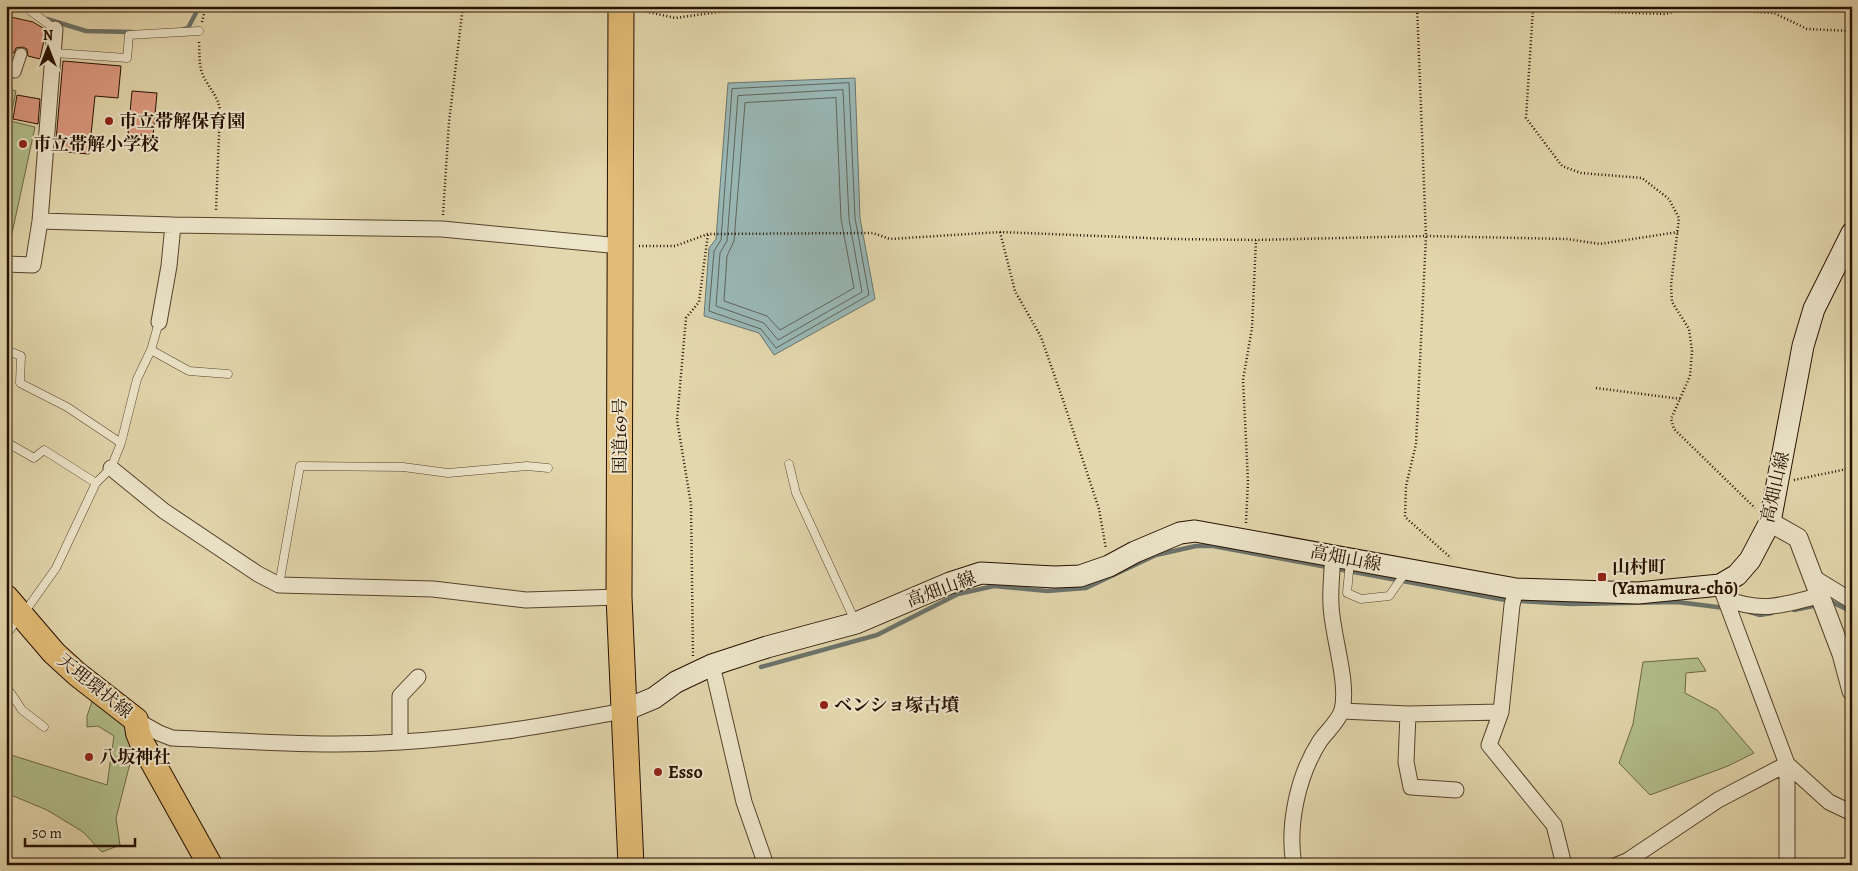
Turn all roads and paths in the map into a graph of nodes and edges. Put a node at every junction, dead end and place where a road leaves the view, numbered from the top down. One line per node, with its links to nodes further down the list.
1 (24, 6): 12 (lane)
2 (206, 6): 13 (path)
3 (463, 6): 21 (path)
4 (621, 6): 28 (highway, 国道169号)
5 (631, 6): 6 (path)
6 (763, 6)
7 (892, 6): 8 (path)
8 (936, 6)
9 (1417, 6): 26 (path)
10 (1528, 6): 11 (path)
11 (1533, 9): 14 (path); 23 (path)
12 (55, 28): 15 (street)
13 (199, 31): 15 (lane); 20 (path)
14 (1852, 31)
15 (54, 53): 18 (street)
16 (21, 54): 17 (street)
17 (15, 72)
18 (40, 221): 19 (street); 29 (street)
19 (173, 225): 20 (street); 30 (street)
20 (216, 225): 21 (street)
21 (442, 228): 28 (street)
22 (1000, 232): 25 (path); 27 (path); 47 (path)
23 (1678, 232): 26 (path); 35 (path)
24 (1852, 233): 43 (main road, 高畑山線)
25 (708, 234): 28 (path); 60 (path)
26 (1426, 236): 27 (path); 50 (path)
27 (1256, 240): 45 (path)
28 (620, 246): 53 (highway, 国道169号)
29 (6, 264)
30 (159, 322): 32 (lane)
31 (6, 350): 37 (lane)
32 (151, 350): 33 (lane); 37 (lane)
33 (228, 374)
34 (1596, 388): 35 (path)
35 (1681, 399): 44 (path)
36 (6, 442): 42 (lane)
37 (121, 443): 39 (lane)
38 (789, 464): 58 (lane)
39 (111, 468): 42 (lane); 51 (street)
40 (548, 468): 51 (lane)
41 (1852, 468): 43 (path)
42 (96, 483): 57 (lane)
43 (1778, 483): 44 (main road, 高畑山線)
44 (1770, 522): 49 (street); 52 (main road, 高畑山線)
45 (1245, 539): 46 (main road, 高畑山線); 47 (main road, 高畑山線)
46 (1342, 557): 48 (main road, 高畑山線); 48 (lane); 65 (street)
47 (1109, 566): 58 (main road, 高畑山線)
48 (1408, 570): 50 (main road, 高畑山線)
49 (1811, 576): 55 (street); 56 (street)
50 (1457, 579): 54 (main road, 高畑山線)
51 (279, 585): 53 (street)
52 (1725, 595): 54 (main road, 高畑山線); 56 (street); 71 (street)
53 (619, 597): 64 (highway, 国道169号)
54 (1514, 597): 66 (street)
55 (1852, 601)
56 (1821, 602): 63 (street)
57 (16, 608): 59 (lane); 68 (main road, 天理環状線)
58 (856, 623): 60 (main road, 高畑山線)
59 (6, 636)
60 (703, 669): 64 (main road, 高畑山線); 76 (street)
61 (418, 677): 70 (street)
62 (6, 686): 69 (lane)
63 (1852, 691)
64 (623, 710): 70 (street); 75 (highway, 国道169号)
65 (1342, 712): 67 (street); 77 (street)
66 (1502, 712): 67 (street); 78 (street)
67 (1408, 714): 72 (street)
68 (136, 720): 70 (street); 74 (main road, 天理環状線)
69 (44, 727)
70 (400, 742)
71 (1787, 764): 73 (street); 79 (street); 80 (street)
72 (1456, 790)
73 (1852, 813)
74 (210, 865)
75 (631, 865)
76 (766, 865)
77 (1294, 865)
78 (1564, 865)
79 (1617, 865)
80 (1788, 865)

